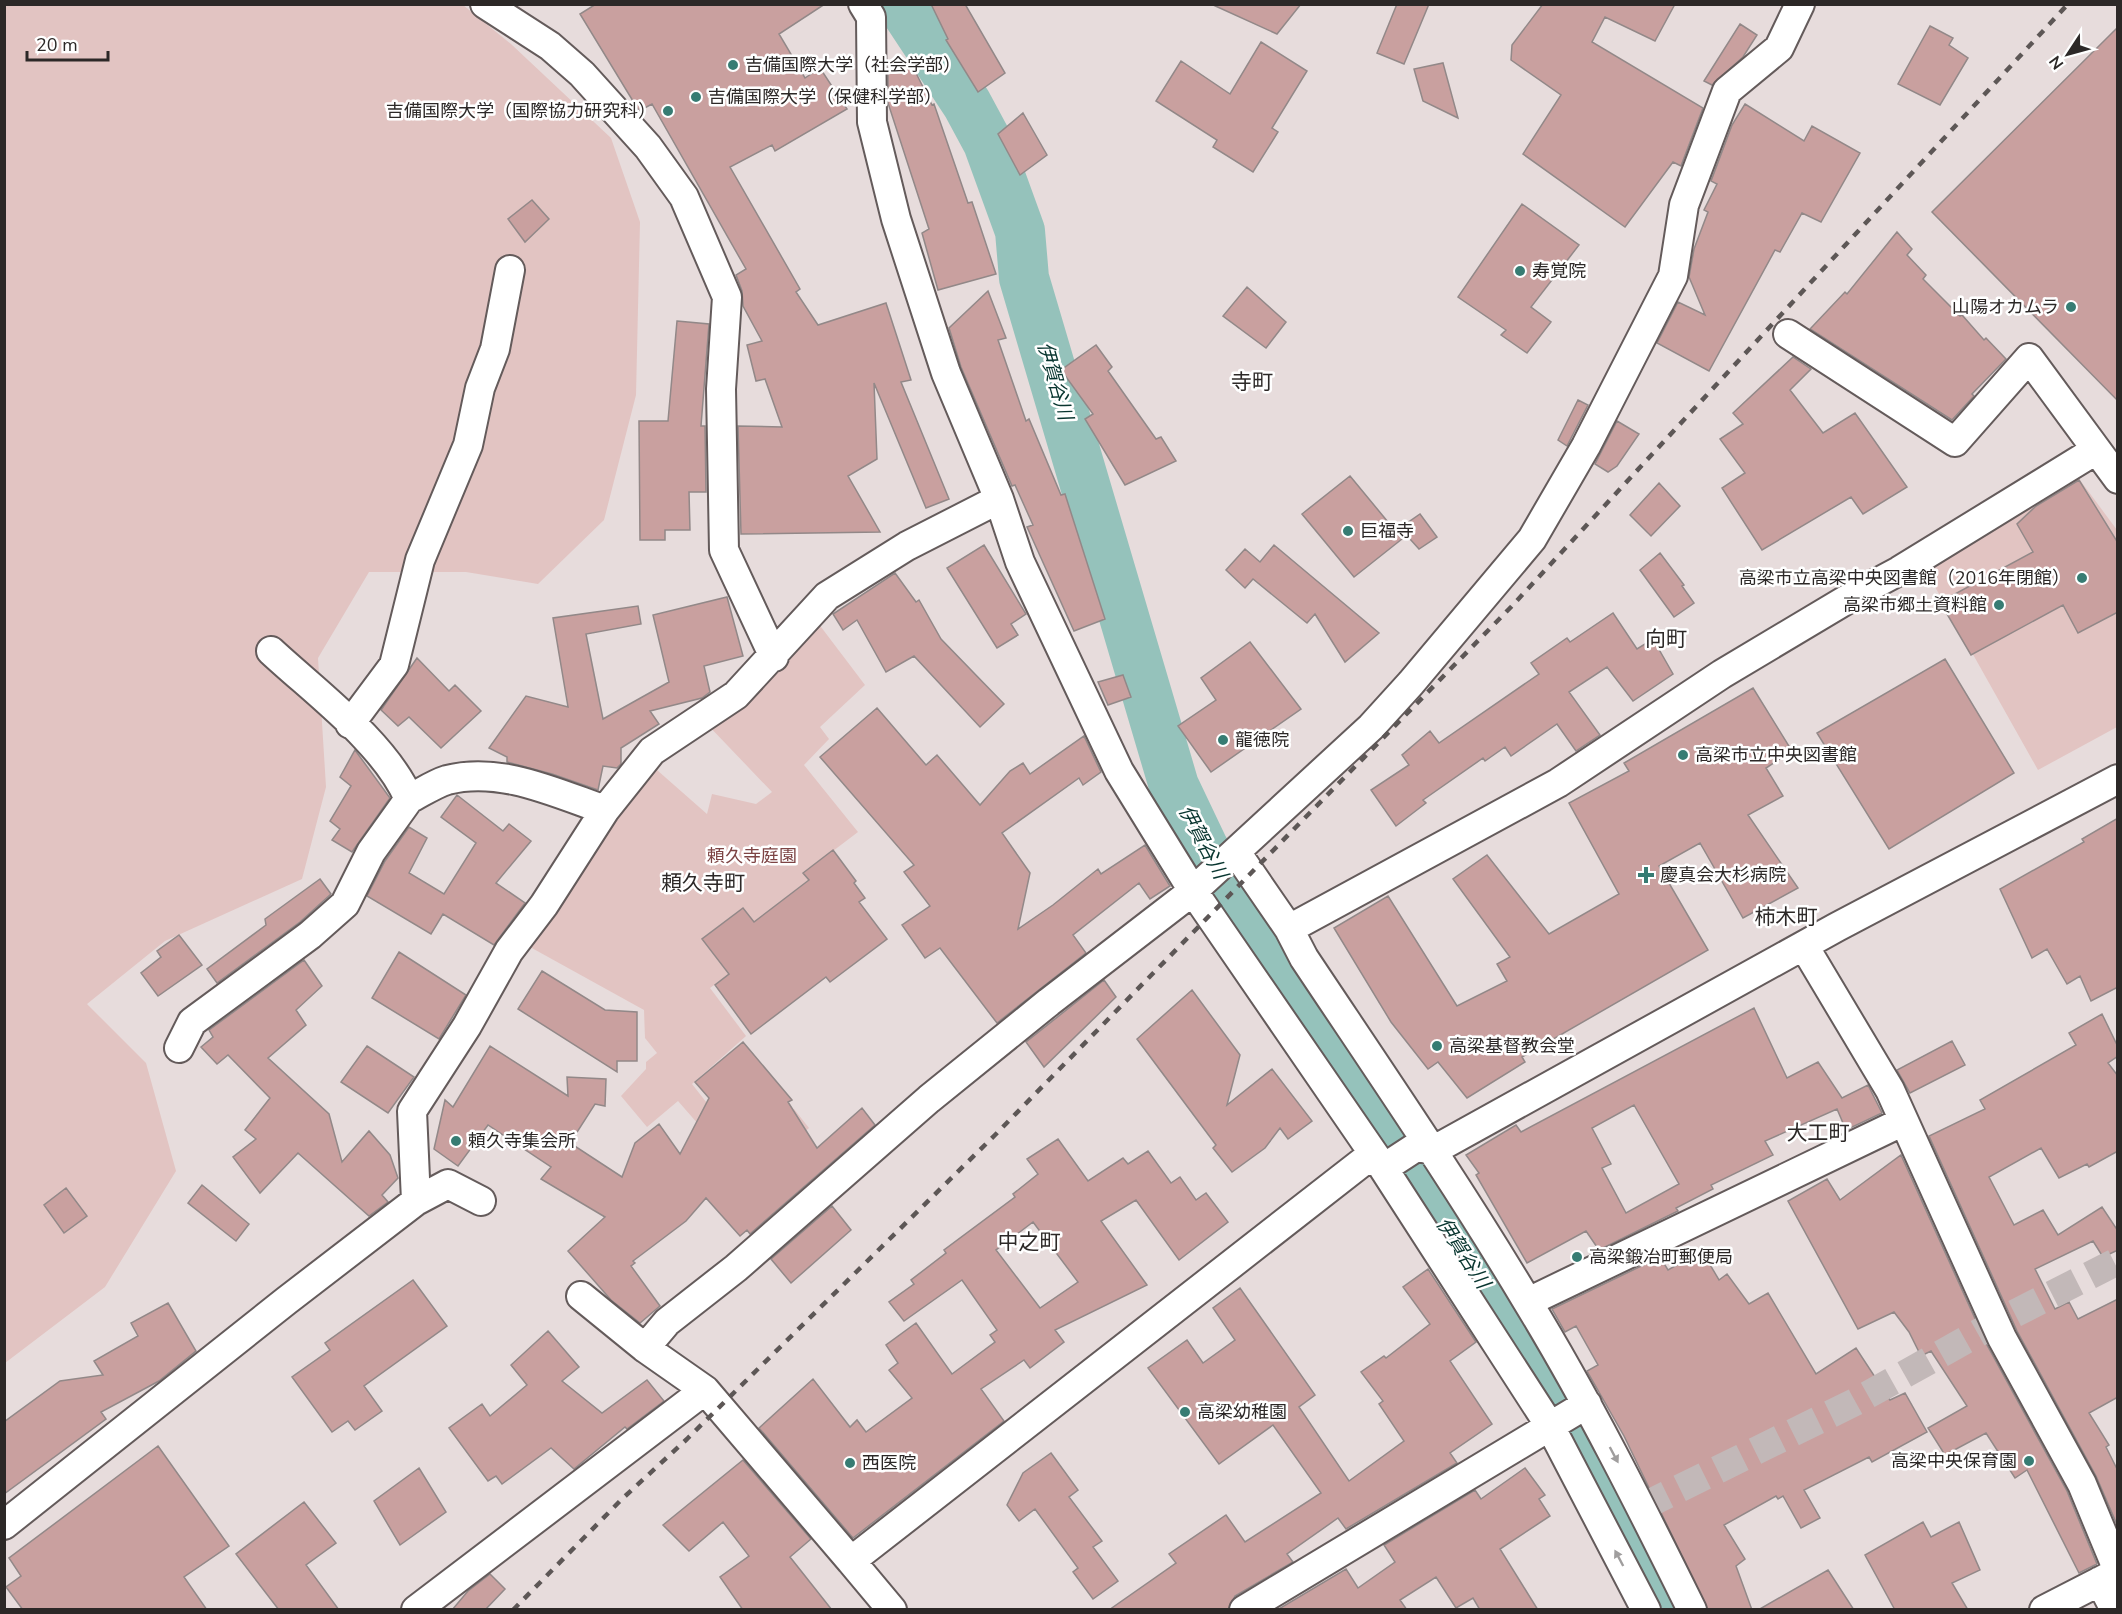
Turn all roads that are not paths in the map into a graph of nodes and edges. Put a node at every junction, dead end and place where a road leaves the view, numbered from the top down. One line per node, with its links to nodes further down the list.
1 (485, 4): 10 (street)
2 (863, 4): 8 (street)
3 (1800, 4): 15 (street)
4 (510, 270): 11 (street)
5 (1788, 334): 6 (street)
6 (2096, 450): 7 (street); 17 (street)
7 (2118, 479)
8 (999, 499): 10 (street); 16 (street)
9 (271, 651): 11 (street)
10 (774, 657): 14 (street)
11 (350, 724): 13 (street)
12 (2118, 779): 18 (street)
13 (409, 799): 14 (street); 19 (street)
14 (605, 810): 23 (street)
15 (1234, 854): 16 (street); 17 (street)
16 (1193, 891): 22 (street); 27 (street)
17 (1289, 929): 21 (street)
18 (1804, 946): 20 (street); 21 (street)
19 (179, 1048)
20 (1904, 1121): 26 (street); 32 (street)
21 (1425, 1148): 22 (street); 26 (street)
22 (1385, 1164): 29 (street); 31 (street)
23 (416, 1201): 24 (street); 30 (street)
24 (481, 1201)
25 (581, 1296): 27 (street)
26 (1528, 1302): 29 (street)
27 (645, 1348): 28 (street)
28 (705, 1390): 31 (street); 34 (street)
29 (1568, 1415): 33 (street, one-way to 33); 36 (street); 37 (street, one-way to 29)
30 (4, 1525)
31 (851, 1562): 35 (street)
32 (2112, 1575): 38 (street); 39 (street)
33 (1680, 1604)
34 (416, 1610)
35 (892, 1610)
36 (1244, 1610)
37 (1646, 1610)
38 (2044, 1610)
39 (2115, 1610)

